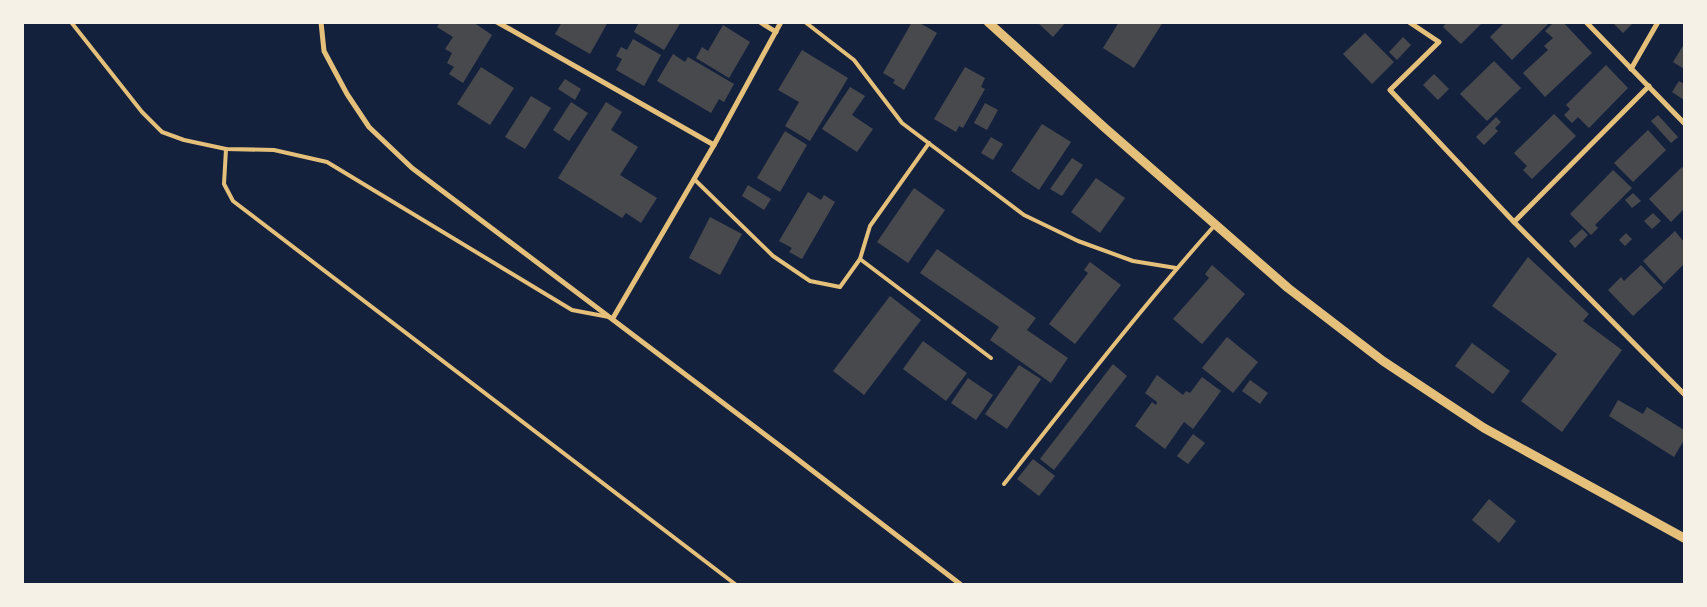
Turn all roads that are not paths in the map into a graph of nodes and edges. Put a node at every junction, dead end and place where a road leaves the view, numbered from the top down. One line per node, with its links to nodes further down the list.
1 (71, 22): 17 (lane)
2 (321, 22): 23 (street)
3 (497, 22): 16 (street)
4 (760, 22): 11 (street)
5 (781, 22): 11 (street)
6 (805, 22): 15 (lane)
7 (988, 22): 20 (street)
8 (1409, 22): 19 (street)
9 (1586, 22): 12 (street)
10 (1658, 22): 12 (street)
11 (776, 32): 16 (street)
12 (1632, 69): 13 (street)
13 (1649, 86): 14 (street); 19 (street)
14 (1684, 123)
15 (929, 143): 21 (lane); 22 (lane)
16 (714, 145): 18 (street)
17 (226, 149): 23 (lane); 28 (lane)
18 (694, 179): 21 (lane); 23 (street)
19 (1514, 222): 25 (street)
20 (1215, 225): 22 (lane); 27 (street)
21 (860, 260): 24 (lane)
22 (1176, 268): 26 (lane)
23 (613, 318): 29 (street)
24 (991, 358)
25 (1684, 394)
26 (1004, 484)
27 (1684, 538)
28 (735, 584)
29 (960, 584)

